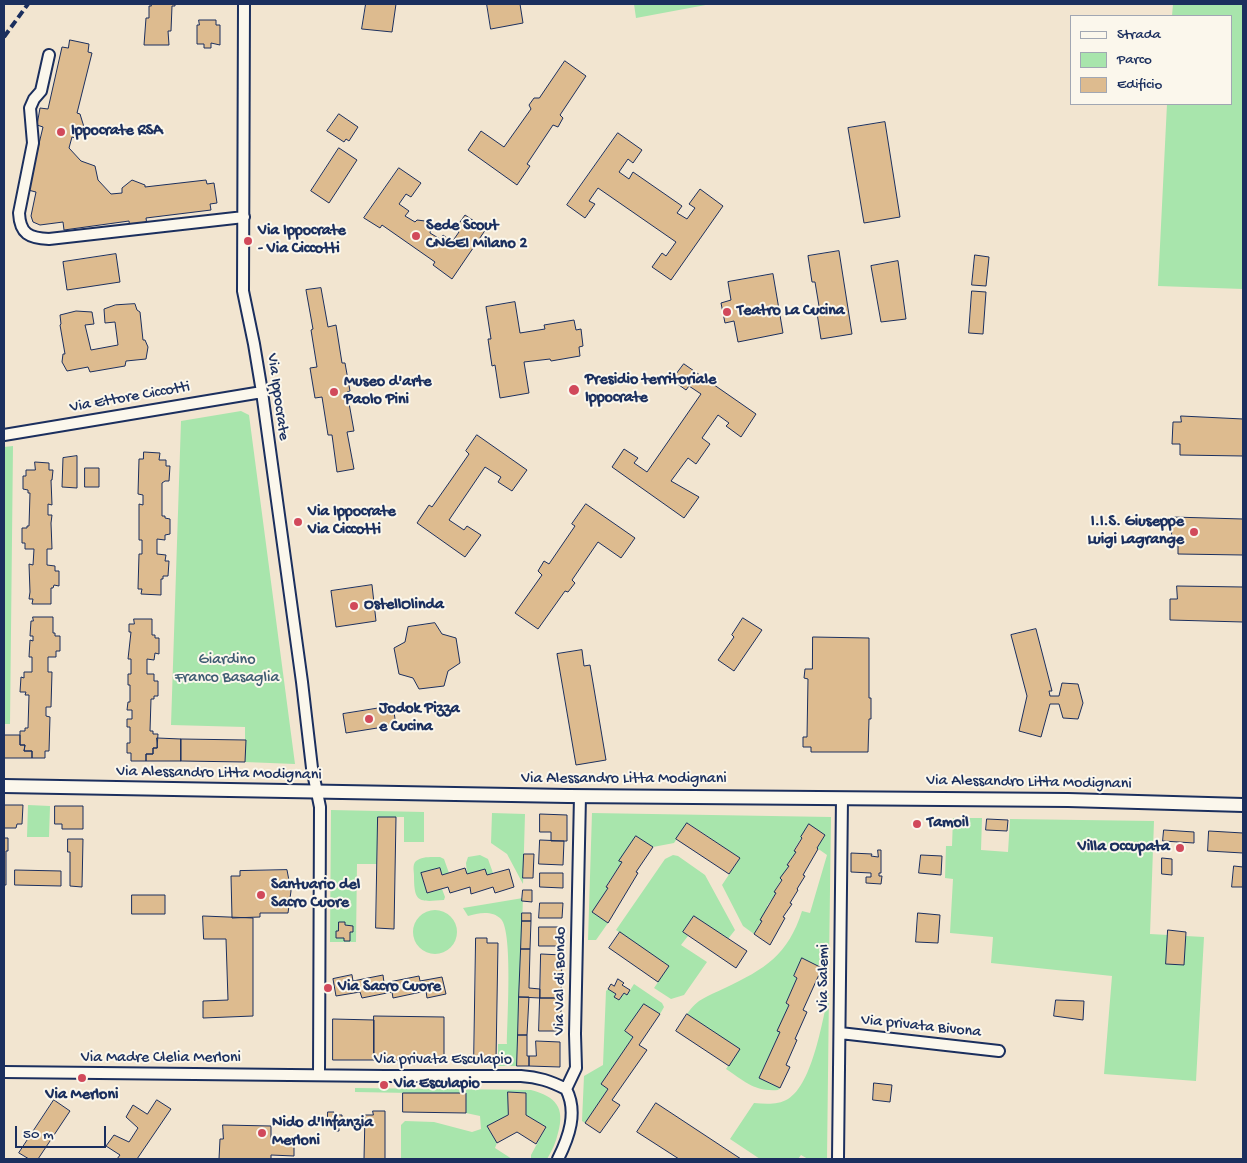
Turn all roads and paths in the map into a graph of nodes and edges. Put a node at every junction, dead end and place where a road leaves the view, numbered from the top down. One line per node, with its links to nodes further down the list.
1 (244, 4): 3 (street, Via Ippocrate)
2 (49, 55): 3 (street)
3 (244, 218): 4 (street, Via Ippocrate)
4 (262, 392): 5 (street, Via Ettore Ciccotti); 7 (street, Via Ippocrate)
5 (4, 435)
6 (4, 786): 7 (street, Via Alessandro Litta Modignani)
7 (317, 792): 8 (street, Via Alessandro Litta Modignani); 14 (street, Via Ippocrate)
8 (580, 796): 9 (street, Via Alessandro Litta Modignani); 15 (street, Via Val di Bondo)
9 (842, 798): 10 (street, Via Alessandro Litta Modignani); 11 (street, Via Salemi)
10 (1243, 805)
11 (840, 1033): 12 (street, Via privata Bivona); 17 (street, Via Salemi)
12 (999, 1051)
13 (4, 1072): 14 (street, Via Madre Clelia Merloni)
14 (319, 1075): 15 (street, Via privata Esculapio)
15 (566, 1089): 16 (street)
16 (558, 1159)
17 (838, 1159)

